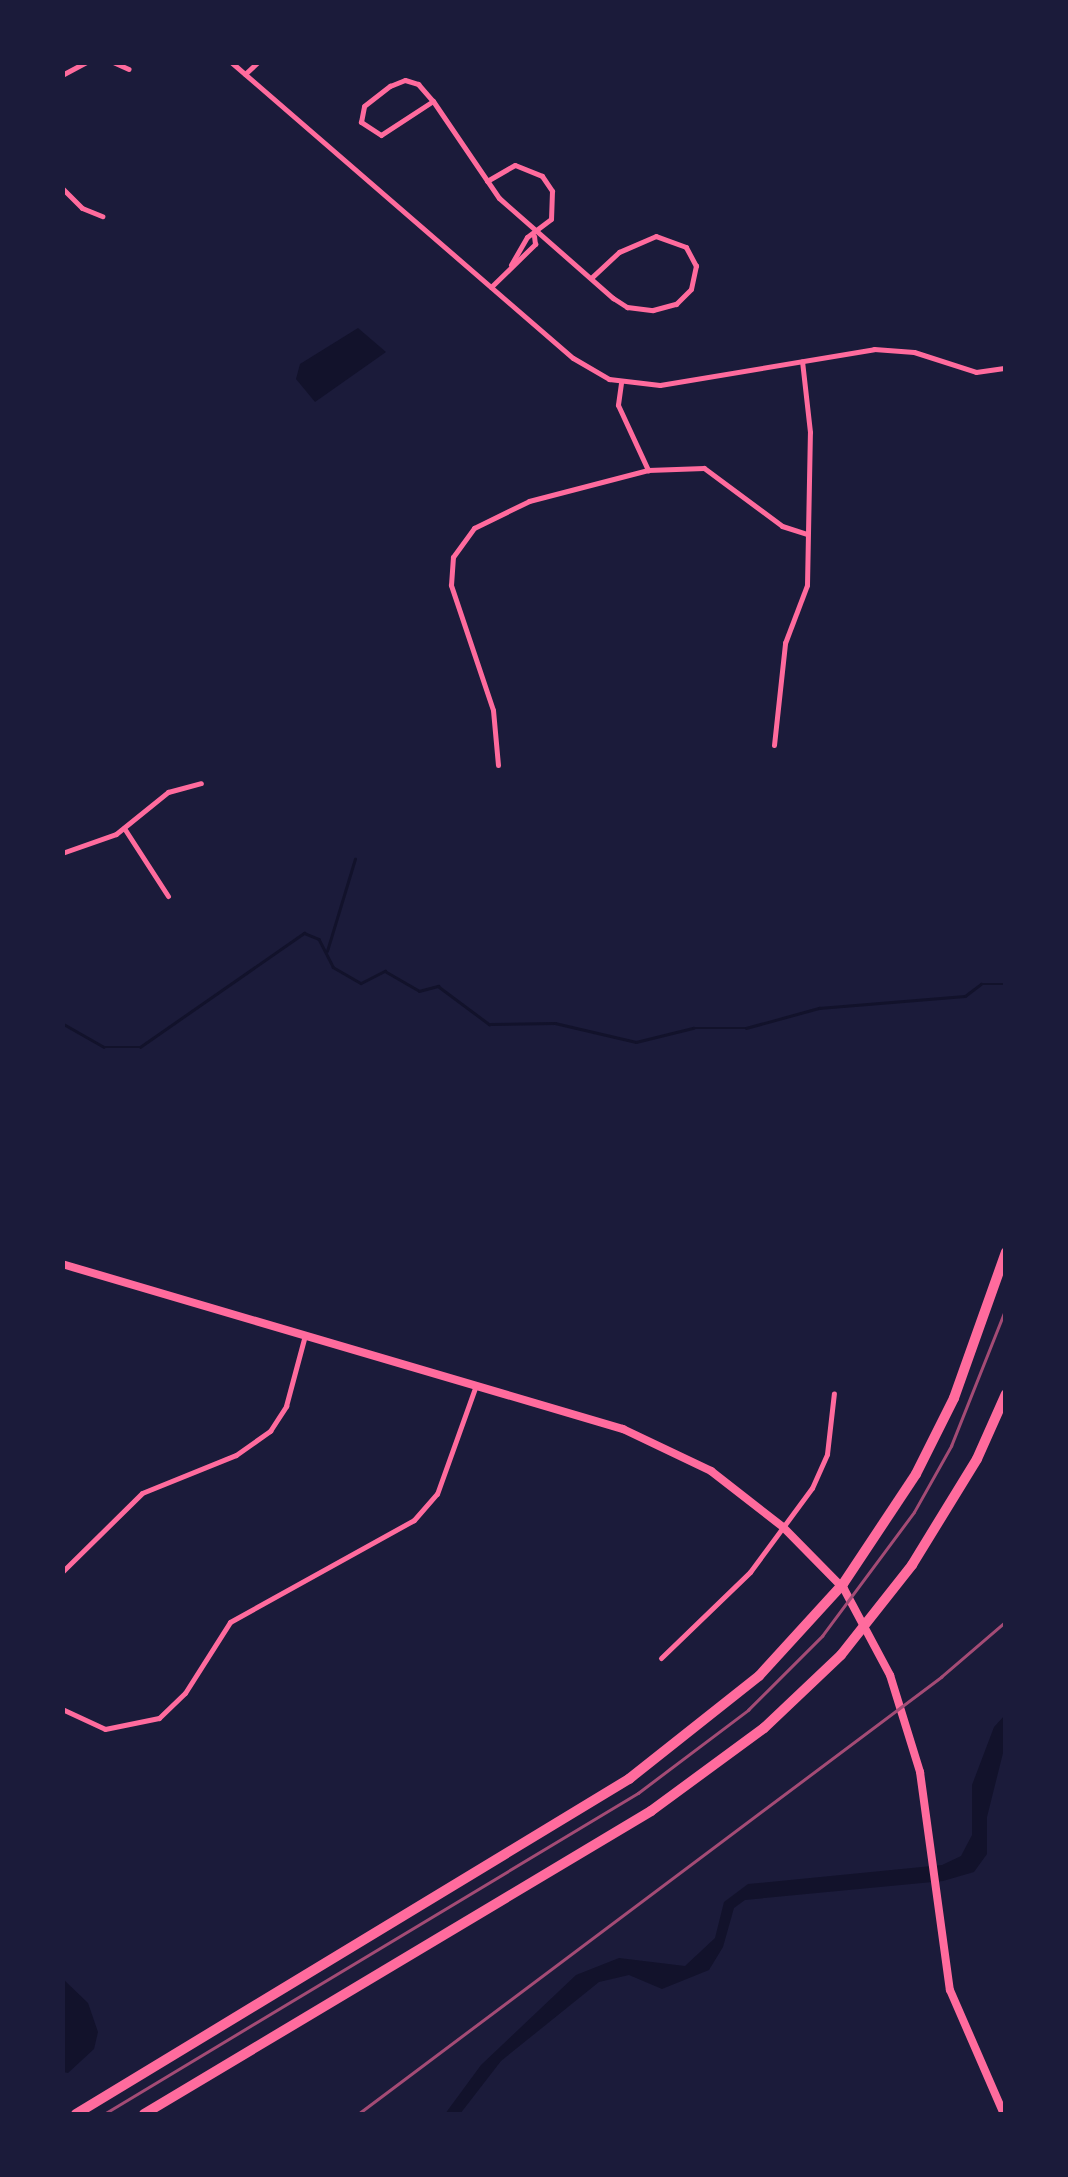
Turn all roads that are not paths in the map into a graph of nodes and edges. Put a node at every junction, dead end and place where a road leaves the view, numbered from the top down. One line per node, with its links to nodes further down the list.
1 (86, 62): 7 (street)
2 (113, 62): 5 (street)
3 (231, 62): 6 (street)
4 (258, 62): 6 (street)
5 (130, 68)
6 (245, 74): 14 (street)
7 (62, 75)
8 (433, 101): 8 (street); 9 (street)
9 (487, 181): 12 (street); 12 (street)
10 (62, 188): 11 (street)
11 (102, 216)
12 (536, 234): 13 (street); 14 (street)
13 (591, 278): 13 (street)
14 (492, 288): 17 (street)
15 (802, 360): 16 (street); 17 (street); 19 (street)
16 (1006, 368)
17 (621, 383): 18 (street)
18 (648, 470): 19 (street); 21 (street)
19 (806, 534): 20 (street)
20 (774, 744)
21 (498, 764)
22 (201, 783): 23 (street)
23 (124, 828): 24 (street); 25 (street)
24 (62, 853)
25 (168, 896)
26 (1006, 1252): 36 (highway)
27 (62, 1264): 28 (main road)
28 (305, 1335): 29 (main road); 33 (street)
29 (476, 1384): 32 (main road); 35 (street)
30 (834, 1393): 32 (street)
31 (1006, 1394): 37 (highway)
32 (783, 1527): 34 (street); 38 (main road)
33 (62, 1572)
34 (661, 1658)
35 (62, 1709)
36 (76, 2114)
37 (144, 2114)
38 (1004, 2114)

